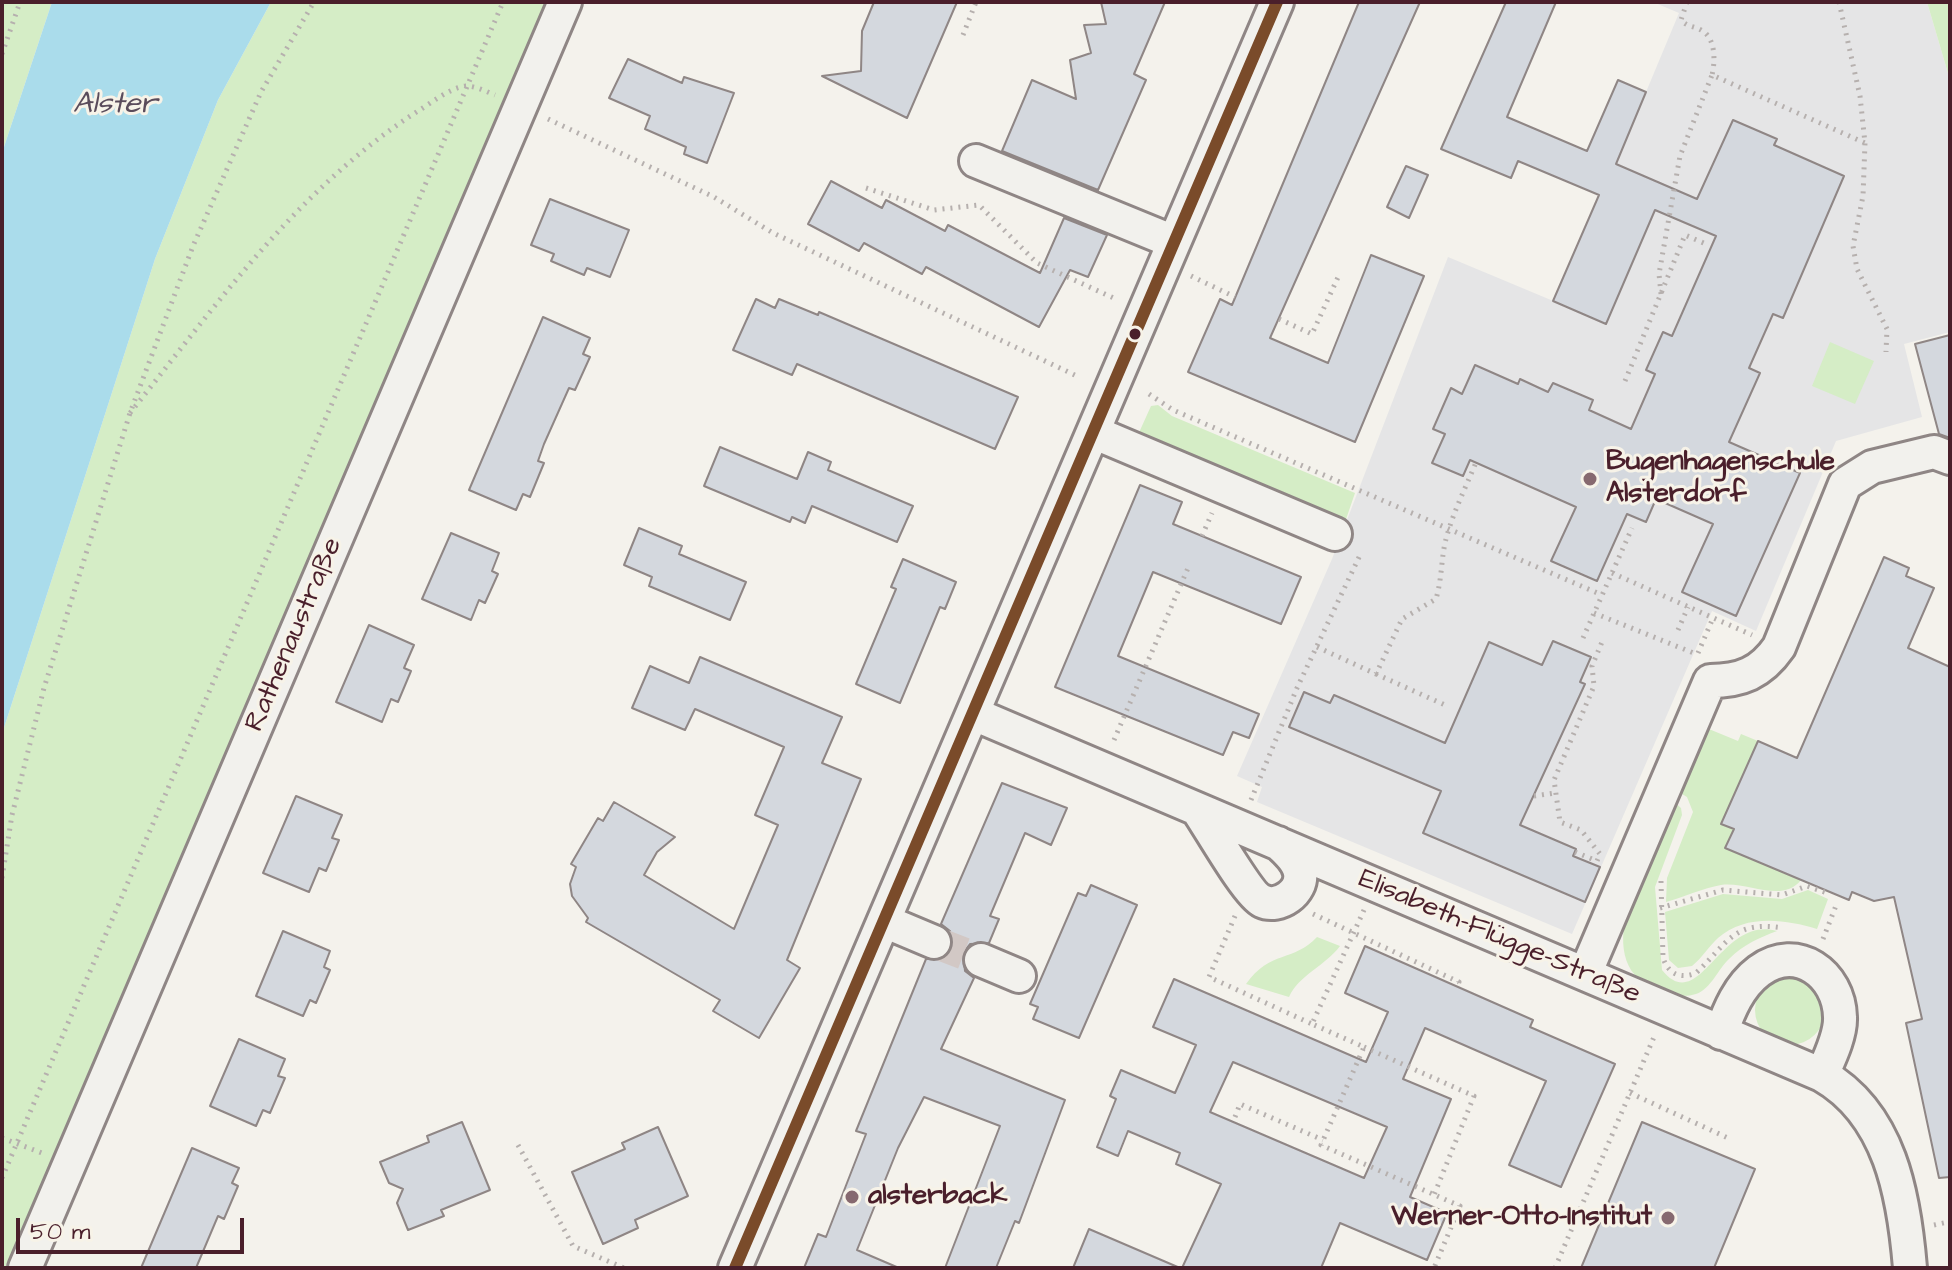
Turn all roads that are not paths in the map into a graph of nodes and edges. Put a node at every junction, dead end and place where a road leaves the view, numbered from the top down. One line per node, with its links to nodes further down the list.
1 (565, 2): 18 (street, Rathenaustraße)
2 (1277, 2): 4 (street)
3 (976, 161): 4 (street)
4 (1170, 252): 5 (street)
5 (1093, 432): 7 (street); 8 (street)
6 (1950, 458): 14 (street)
7 (1349, 542)
8 (974, 714): 9 (street, Elisabeth-Flügge-Straße); 11 (street)
9 (1197, 809): 10 (street, Elisabeth-Flügge-Straße); 10 (street)
10 (1278, 843): 14 (street, Elisabeth-Flügge-Straße)
11 (884, 921): 12 (street); 19 (street)
12 (934, 942)
13 (981, 960): 15 (street)
14 (1585, 974): 16 (street, Elisabeth-Flügge-Straße)
15 (1019, 976)
16 (1721, 1033): 17 (street, Elisabeth-Flügge-Straße); 17 (street)
17 (1822, 1075): 20 (street, Elisabeth-Flügge-Straße)
18 (25, 1268)
19 (735, 1268)
20 (1910, 1268)

